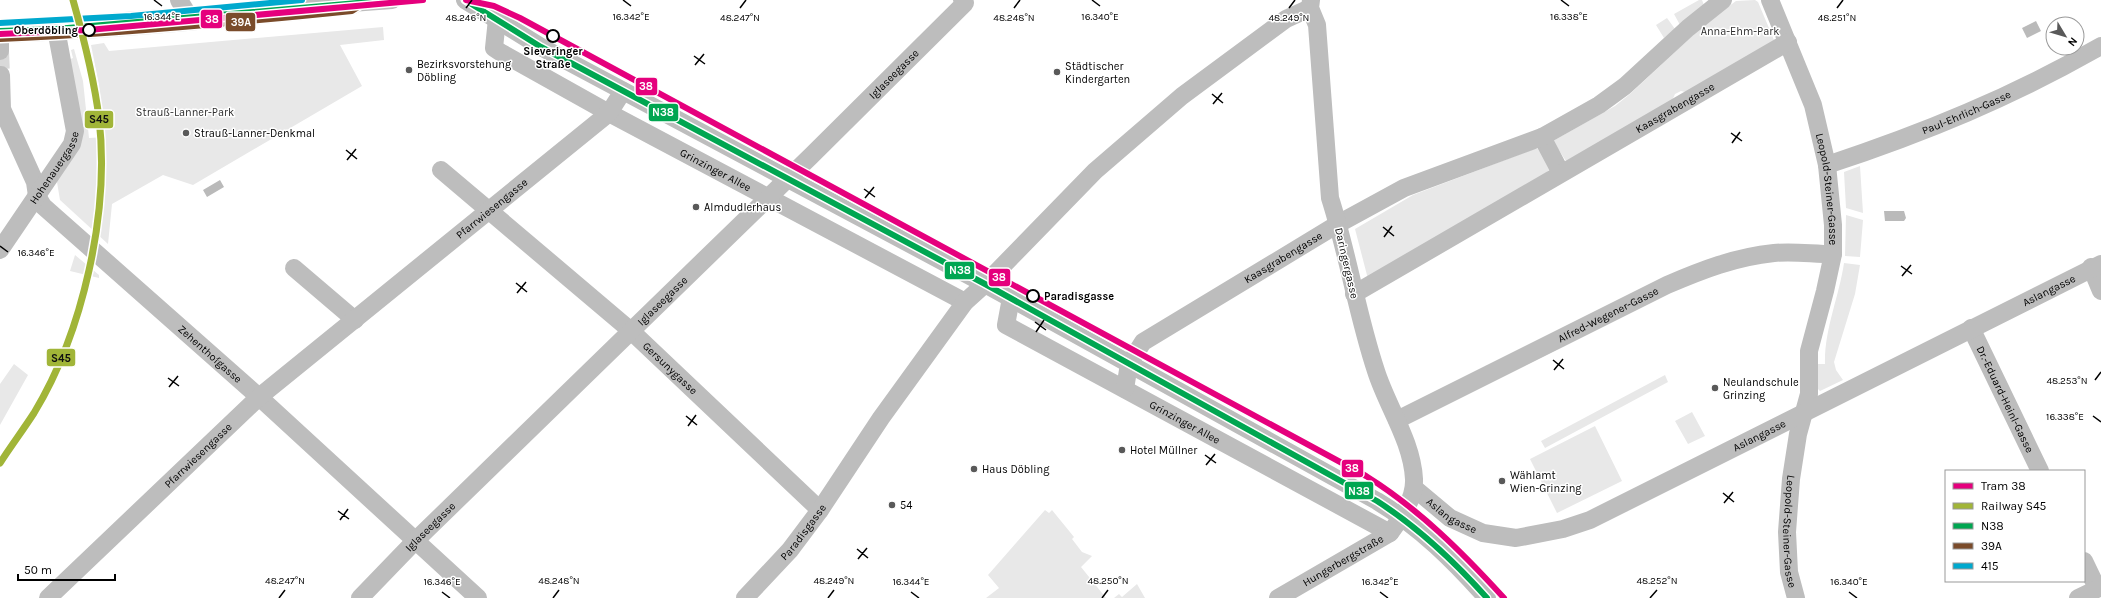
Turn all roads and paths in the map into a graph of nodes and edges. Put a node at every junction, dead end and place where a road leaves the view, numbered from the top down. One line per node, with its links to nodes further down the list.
1 (392, 0): 6 (street)
2 (465, 0): 9 (street, Grinzinger Allee)
3 (1723, 0): 19 (street, Kaasgrabengasse)
4 (1770, 0): 13 (street, Leopold-Steiner-Gasse)
5 (964, 1): 23 (street, Iglaseegasse)
6 (353, 2): 8 (main road)
7 (1311, 4): 27 (street, Daringergasse); 32 (street, Paradisgasse)
8 (184, 9): 10 (main road)
9 (497, 20): 17 (street, Grinzinger Allee); 18 (street, Grinzinger Allee)
10 (56, 29): 11 (main road); 24 (street, Hohenauergasse)
11 (0, 31)
12 (0, 39): 15 (street)
13 (1788, 42): 20 (street, Leopold-Steiner-Gasse); 22 (street, Kaasgrabengasse)
14 (2101, 46): 20 (street, Paul-Ehrlich-Gasse)
15 (0, 51)
16 (1, 75): 24 (street, Zehenthofgasse)
17 (623, 91): 18 (street, Pfarrwiesengasse); 23 (street, Grinzinger Allee)
18 (609, 113): 25 (street, Grinzinger Allee); 26 (street, Pfarrwiesengasse)
19 (1542, 137): 22 (street); 27 (street, Kaasgrabengasse)
20 (1827, 165): 29 (street, Leopold-Steiner-Gasse)
21 (441, 170): 26 (street, Gersunygasse)
22 (1561, 173): 34 (street, Kaasgrabengasse)
23 (787, 179): 25 (street, Iglaseegasse); 32 (street, Grinzinger Allee)
24 (37, 196): 28 (street, Hohenauergasse); 42 (street, Zehenthofgasse)
25 (768, 197): 36 (street, Grinzinger Allee); 39 (street, Iglaseegasse)
26 (490, 210): 37 (street, Pfarrwiesengasse); 39 (street, Gersunygasse)
27 (1338, 224): 34 (street, Daringergasse); 40 (street, Kaasgrabengasse)
28 (0, 250)
29 (1833, 254): 43 (street, Leopold-Steiner-Gasse); 44 (street, Alfred-Wegener-Gasse)
30 (2096, 265): 33 (street); 38 (street, Aslangasse)
31 (294, 268): 37 (street)
32 (985, 284): 35 (street, Grinzinger Allee); 36 (street, Paradisgasse)
33 (2101, 291)
34 (1354, 294): 44 (street, Daringergasse)
35 (1011, 298): 40 (street, Grinzinger Allee); 41 (street, Grinzinger Allee)
36 (965, 302): 47 (street, Paradisgasse)
37 (355, 320): 42 (street, Pfarrwiesengasse)
38 (1971, 328): 43 (street, Aslangasse); 45 (street, Dr.-Eduard-Heinl-Gasse)
39 (630, 330): 47 (street, Gersunygasse); 50 (street, Iglaseegasse)
40 (1129, 364): 41 (street); 48 (street, Grinzinger Allee)
41 (1125, 389): 49 (street, Grinzinger Allee)
42 (259, 397): 50 (street, Zehenthofgasse); 53 (street, Pfarrwiesengasse)
43 (1804, 412): 46 (street, Aslangasse); 59 (street, Leopold-Steiner-Gasse)
44 (1397, 420): 46 (street, Daringergasse)
45 (2040, 470)
46 (1414, 488): 48 (street, Daringergasse)
47 (820, 510): 56 (street, Paradisgasse)
48 (1403, 517): 49 (street, Hungerbergstraße); 58 (street, Grinzinger Allee)
49 (1390, 533): 57 (street, Hungerbergstraße)
50 (415, 541): 54 (street, Iglaseegasse); 55 (street, Zehenthofgasse)
51 (2085, 563): 52 (street)
52 (2099, 588): 60 (street)
53 (48, 598)
54 (360, 598)
55 (478, 598)
56 (745, 598)
57 (1278, 598)
58 (1487, 598)
59 (1796, 598)
60 (2078, 598)

